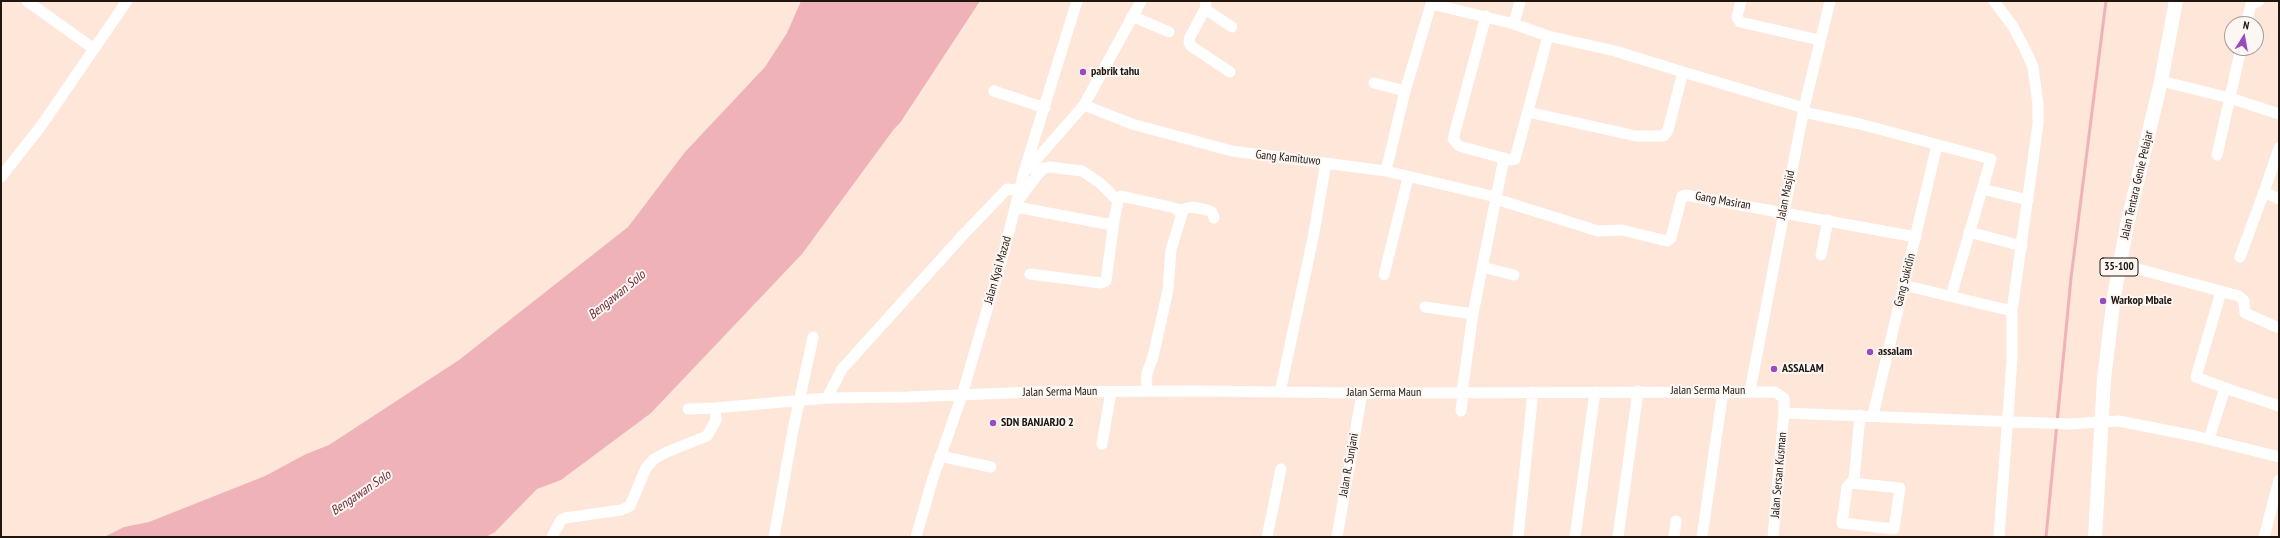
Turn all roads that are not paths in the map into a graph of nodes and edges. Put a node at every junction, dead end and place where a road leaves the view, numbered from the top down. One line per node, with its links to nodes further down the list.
1 (27, 1): 21 (street)
2 (125, 1): 21 (street)
3 (1077, 1): 31 (street, Jalan Kyai Mazad)
4 (1141, 1): 13 (street)
5 (1520, 1): 16 (street)
6 (1741, 1): 20 (street)
7 (1830, 1): 20 (street, Jalan Masjid)
8 (1994, 1): 48 (street)
9 (2176, 1): 25 (main road, Jalan Tentara Genie Pelajar / 35-100)
10 (2259, 1): 15 (street)
11 (1432, 2): 14 (street); 28 (street)
12 (1205, 5): 17 (street); 23 (street)
13 (1132, 16): 18 (street); 30 (street)
14 (1486, 16): 16 (street); 38 (street)
15 (2248, 16)
16 (1514, 24): 19 (street)
17 (1232, 27)
18 (1169, 32)
19 (1548, 36): 24 (street); 33 (street)
20 (1819, 40): 32 (street, Jalan Masjid)
21 (94, 49): 42 (street)
22 (2239, 56): 29 (street)
23 (1230, 72)
24 (1683, 72): 32 (street); 33 (street)
25 (2161, 81): 29 (street); 61 (main road, Jalan Tentara Genie Pelajar / 35-100)
26 (1374, 83): 28 (street)
27 (994, 91): 31 (street)
28 (1405, 91): 40 (street)
29 (2230, 98): 34 (street); 37 (street)
30 (1084, 105): 39 (street, Gang Kamituwo); 41 (street)
31 (1045, 108): 41 (street, Jalan Kyai Mazad)
32 (1803, 110): 35 (street); 52 (street, Jalan Masjid)
33 (1528, 112): 38 (street)
34 (2279, 114)
35 (1937, 145): 44 (street); 57 (street, Gang Sukidin)
36 (2279, 148): 45 (street)
37 (2217, 155)
38 (1504, 158): 46 (street)
39 (1326, 163): 40 (street, Gang Kamituwo); 80 (street)
40 (1386, 171): 43 (street, Gang Kamituwo)
41 (1024, 172): 49 (street, Jalan Kyai Mazad)
42 (1, 177)
43 (1408, 178): 46 (street, Gang Kamituwo); 64 (street)
44 (1982, 189): 48 (street); 56 (street)
45 (2264, 192): 47 (street); 60 (street)
46 (1496, 198): 52 (street, Gang Masiran); 62 (street)
47 (2279, 199)
48 (2028, 200): 58 (street)
49 (1017, 201): 50 (street); 55 (street); 85 (street, Jalan Kyai Mazad); 86 (street)
50 (1118, 201): 51 (street); 55 (street)
51 (1179, 210): 53 (street); 75 (street)
52 (1782, 212): 54 (street, Gang Masiran); 78 (street, Jalan Masjid)
53 (1214, 218)
54 (1828, 220): 57 (street, Gang Masiran); 59 (street)
55 (1114, 221): 63 (street)
56 (1969, 232): 58 (street); 68 (street)
57 (1916, 237): 66 (street, Gang Sukidin)
58 (2022, 246): 70 (street)
59 (1820, 255)
60 (2240, 257)
61 (2119, 264): 67 (street); 96 (main road, Jalan Tentara Genie Pelajar / 35-100)
62 (1482, 267): 65 (street); 71 (street)
63 (1030, 274)
64 (1384, 275)
65 (1514, 275)
66 (1903, 285): 68 (street); 94 (street, Gang Sukidin)
67 (2221, 292): 72 (street); 74 (street)
68 (1951, 296): 70 (street)
69 (1424, 307): 71 (street)
70 (2012, 311): 95 (street)
71 (1473, 314): 81 (street)
72 (2279, 328)
73 (813, 337): 87 (street)
74 (2225, 388): 88 (street); 97 (street)
75 (1146, 391): 79 (street, Jalan Serma Maun); 80 (street, Jalan Serma Maun)
76 (1638, 391): 77 (street, Jalan Serma Maun); 83 (street, Jalan Serma Maun); 113 (street)
77 (1723, 391): 78 (street, Jalan Serma Maun); 115 (street)
78 (1750, 391): 92 (street, Jalan Serma Maun)
79 (1111, 392): 85 (street, Jalan Serma Maun); 98 (street)
80 (1280, 392): 84 (street, Jalan Serma Maun)
81 (1463, 392): 82 (street, Jalan Serma Maun); 84 (street, Jalan Serma Maun); 91 (street)
82 (1534, 392): 83 (street, Jalan Serma Maun); 111 (street)
83 (1595, 392): 112 (street)
84 (1362, 393): 110 (street, Jalan R. Sunjani)
85 (962, 395): 86 (street, Jalan Serma Maun); 99 (street, Jalan Kyai Mazad)
86 (827, 398): 87 (street, Jalan Serma Maun)
87 (801, 401): 90 (street, Jalan Serma Maun); 107 (street)
88 (2279, 406)
89 (688, 408): 90 (street, Jalan Serma Maun)
90 (715, 408): 106 (street)
91 (1461, 411)
92 (1784, 413): 93 (street); 116 (street, Jalan Sersan Kusman)
93 (1860, 415): 94 (street); 104 (street)
94 (1873, 415): 95 (street)
95 (2007, 421): 96 (street); 117 (street)
96 (2102, 424): 97 (street); 118 (main road, Jalan Tentara Genie Pelajar / 35-100)
97 (2209, 439): 100 (street)
98 (1102, 444)
99 (940, 456): 101 (street); 108 (street, Jalan Kyai Mazad)
100 (2279, 457)
101 (990, 467)
102 (1281, 469): 109 (street)
103 (2279, 480): 119 (street)
104 (1851, 483): 104 (street)
105 (1676, 521): 114 (street)
106 (552, 537)
107 (774, 537)
108 (916, 537)
109 (1267, 537)
110 (1337, 537)
111 (1518, 537)
112 (1574, 537)
113 (1618, 537)
114 (1674, 537)
115 (1702, 537)
116 (1773, 537)
117 (2000, 537)
118 (2096, 537)
119 (2264, 537)

